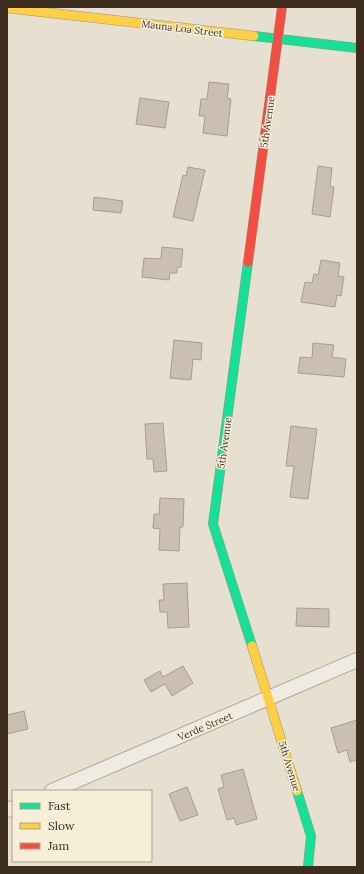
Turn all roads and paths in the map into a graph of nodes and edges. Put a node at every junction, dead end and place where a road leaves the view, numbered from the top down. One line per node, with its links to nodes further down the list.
1 (282, 7): 3 (street, 5th Avenue)
2 (7, 8): 3 (street, Mauna Loa Street)
3 (278, 40): 4 (street, Mauna Loa Street); 6 (street, 5th Avenue)
4 (357, 48)
5 (357, 660): 6 (street, Verde Street)
6 (269, 699): 7 (street, Verde Street); 8 (street, 5th Avenue)
7 (54, 790)
8 (308, 867)

